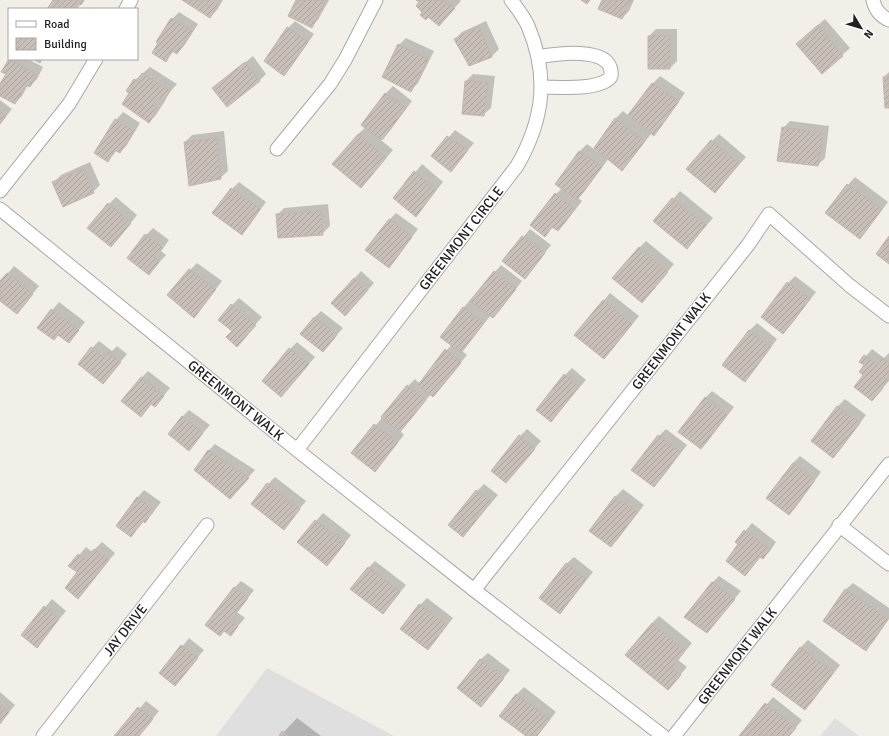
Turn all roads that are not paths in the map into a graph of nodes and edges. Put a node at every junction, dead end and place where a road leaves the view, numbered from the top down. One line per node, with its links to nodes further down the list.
1 (376, 0): 8 (street)
2 (511, 0): 5 (street, GREENMONT CIRCLE)
3 (873, 0): 4 (street)
4 (889, 20)
5 (538, 57): 7 (street, GREENMONT CIRCLE); 7 (street)
6 (95, 60): 9 (street)
7 (542, 87): 12 (street, GREENMONT CIRCLE)
8 (276, 149)
9 (0, 191)
10 (0, 209): 12 (street, GREENMONT WALK)
11 (889, 316): 17 (street, GREENMONT WALK)
12 (297, 450): 17 (street, GREENMONT WALK)
13 (889, 464): 15 (street, GREENMONT WALK)
14 (207, 525): 18 (street, JAY DRIVE)
15 (839, 525): 16 (street); 20 (street, GREENMONT WALK)
16 (889, 564)
17 (474, 590): 19 (street, GREENMONT WALK)
18 (42, 736)
19 (663, 736)
20 (674, 736)

